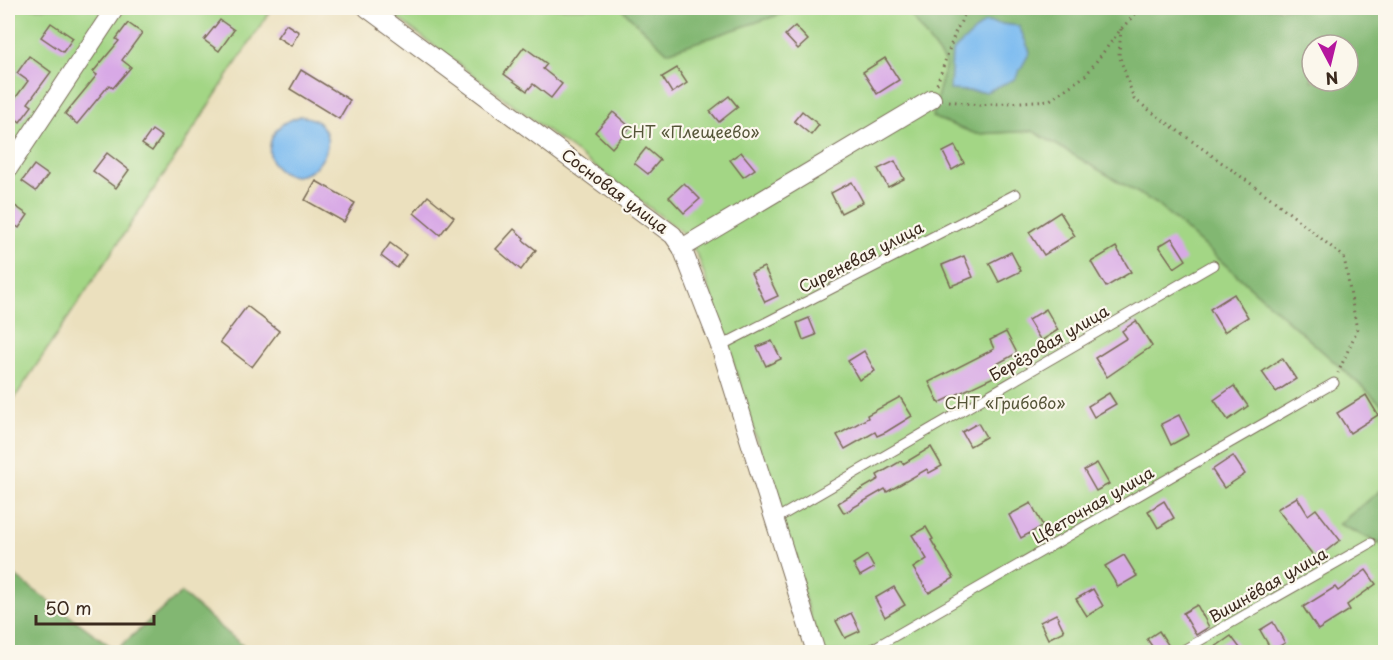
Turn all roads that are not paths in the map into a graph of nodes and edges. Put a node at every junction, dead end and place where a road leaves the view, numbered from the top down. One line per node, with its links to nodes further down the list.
1 (115, 8): 4 (street)
2 (367, 8): 6 (street, Сосновая улица)
3 (932, 99): 6 (street, Сосновая улица)
4 (8, 169)
5 (1016, 194): 8 (lane, Сиреневая улица)
6 (682, 248): 8 (street)
7 (1214, 265): 10 (lane, Берёзовая улица)
8 (720, 346): 10 (street)
9 (1334, 383): 13 (lane, Цветочная улица)
10 (774, 520): 12 (street)
11 (1371, 543): 14 (lane, Вишнёвая улица)
12 (816, 652)
13 (867, 652)
14 (1180, 652)

